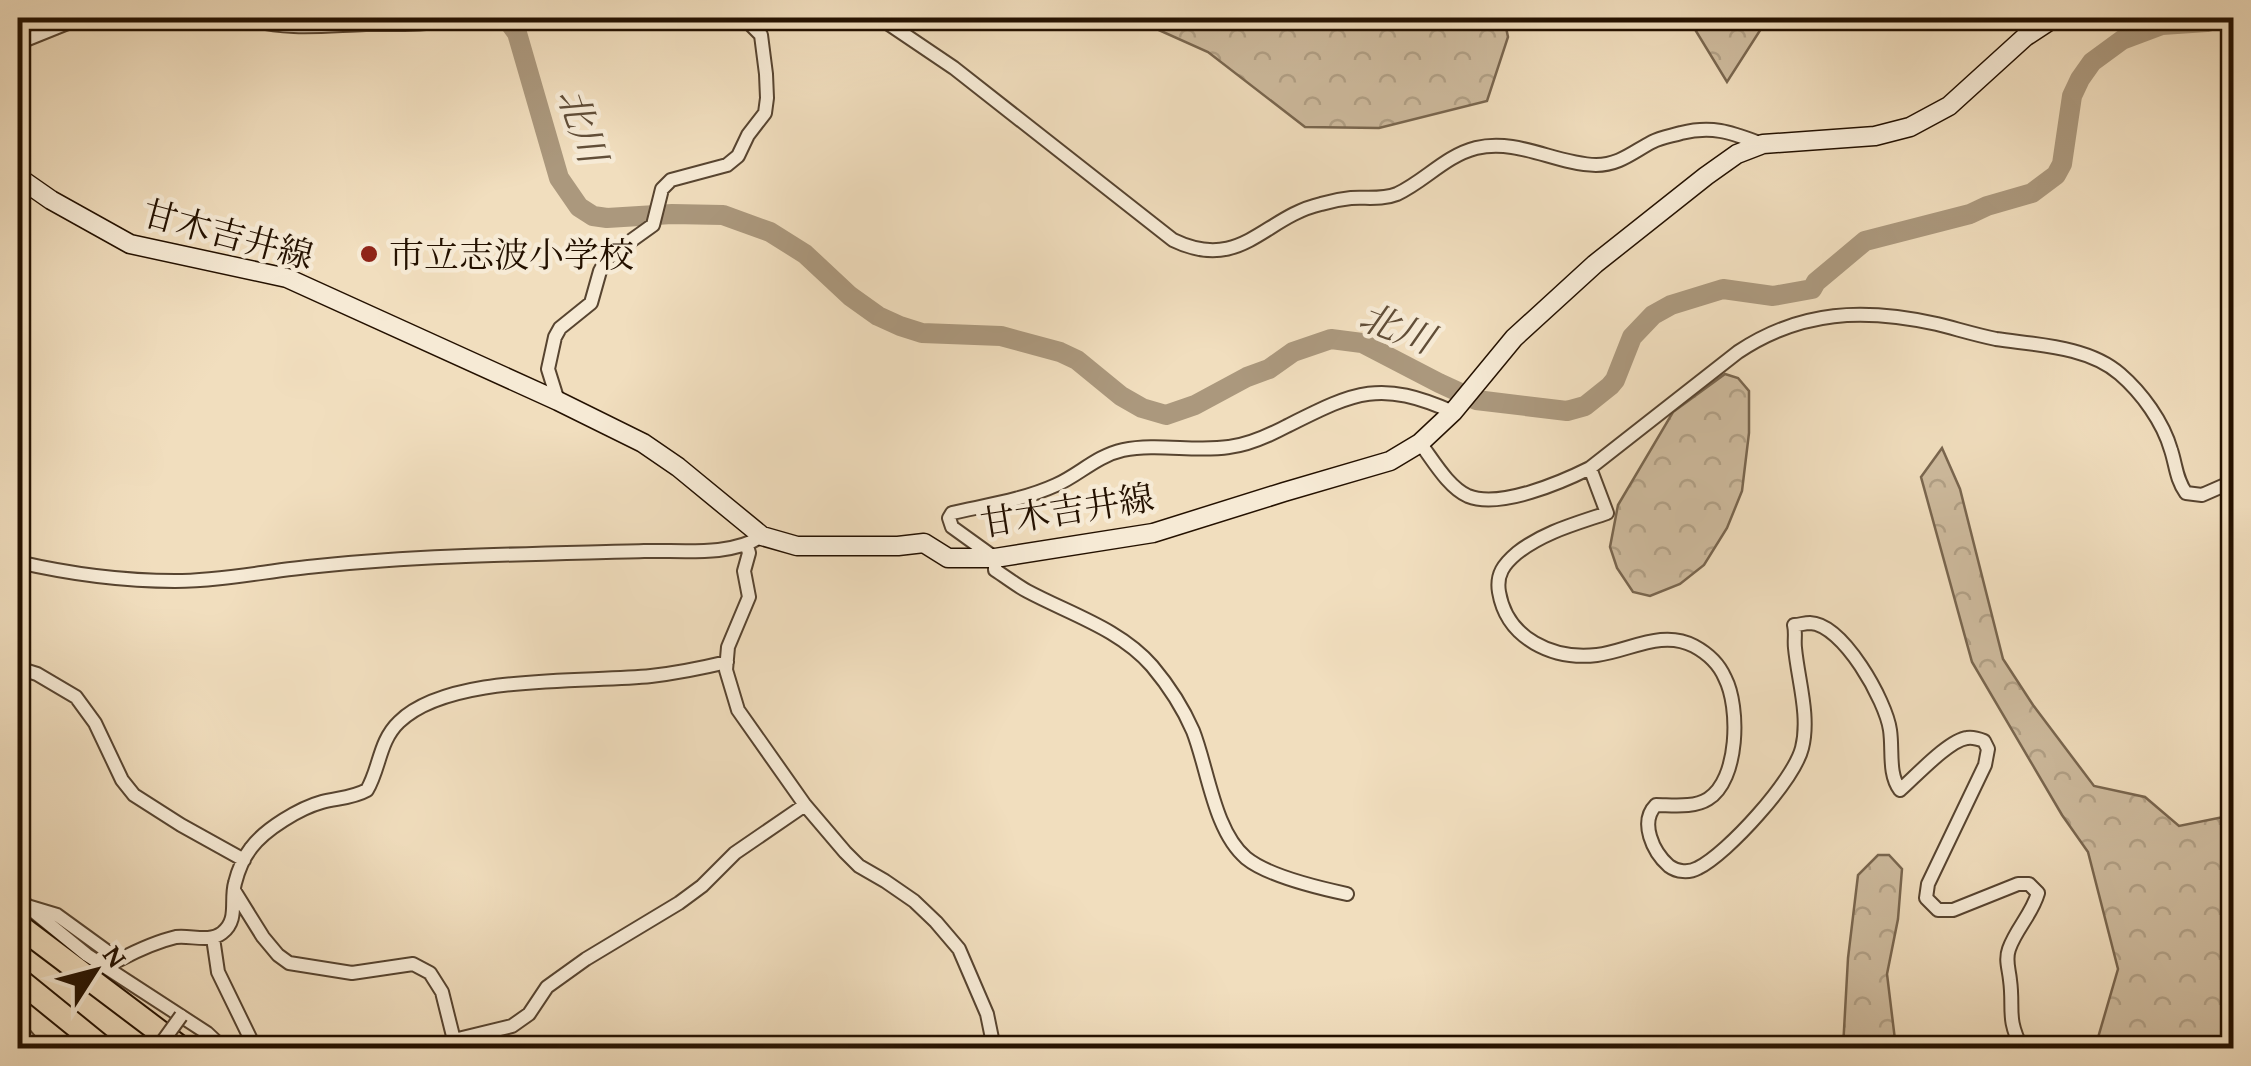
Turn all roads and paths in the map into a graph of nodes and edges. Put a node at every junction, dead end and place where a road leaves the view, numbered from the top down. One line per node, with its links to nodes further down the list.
1 (80, 18): 7 (street)
2 (247, 18): 3 (street)
3 (462, 18)
4 (744, 18): 10 (street)
5 (880, 18): 8 (street)
6 (2054, 18): 8 (main road, 甘木吉井線)
7 (18, 43)
8 (1763, 144): 11 (main road, 甘木吉井線)
9 (18, 177): 10 (main road, 甘木吉井線)
10 (558, 401): 15 (main road, 甘木吉井線)
11 (1453, 412): 12 (main road, 甘木吉井線); 16 (street)
12 (1420, 444): 13 (street); 16 (main road, 甘木吉井線)
13 (1590, 468): 14 (street); 37 (street)
14 (2234, 481)
15 (754, 541): 16 (main road, 甘木吉井線); 17 (street); 18 (street)
16 (995, 558): 24 (street)
17 (18, 562)
18 (727, 662): 20 (street); 21 (street)
19 (18, 668): 21 (street)
20 (805, 804): 22 (street); 36 (street)
21 (244, 860): 22 (street)
22 (234, 890): 26 (street)
23 (18, 894): 25 (street)
24 (1347, 894)
25 (22, 916): 26 (street); 28 (street); 33 (highway)
26 (213, 938): 35 (street)
27 (18, 979): 31 (highway)
28 (181, 1016): 32 (street, bridge); 34 (street)
29 (18, 1027): 30 (street)
30 (36, 1048)
31 (103, 1048)
32 (158, 1048)
33 (181, 1048)
34 (223, 1048)
35 (255, 1048)
36 (994, 1048)
37 (2022, 1048)

